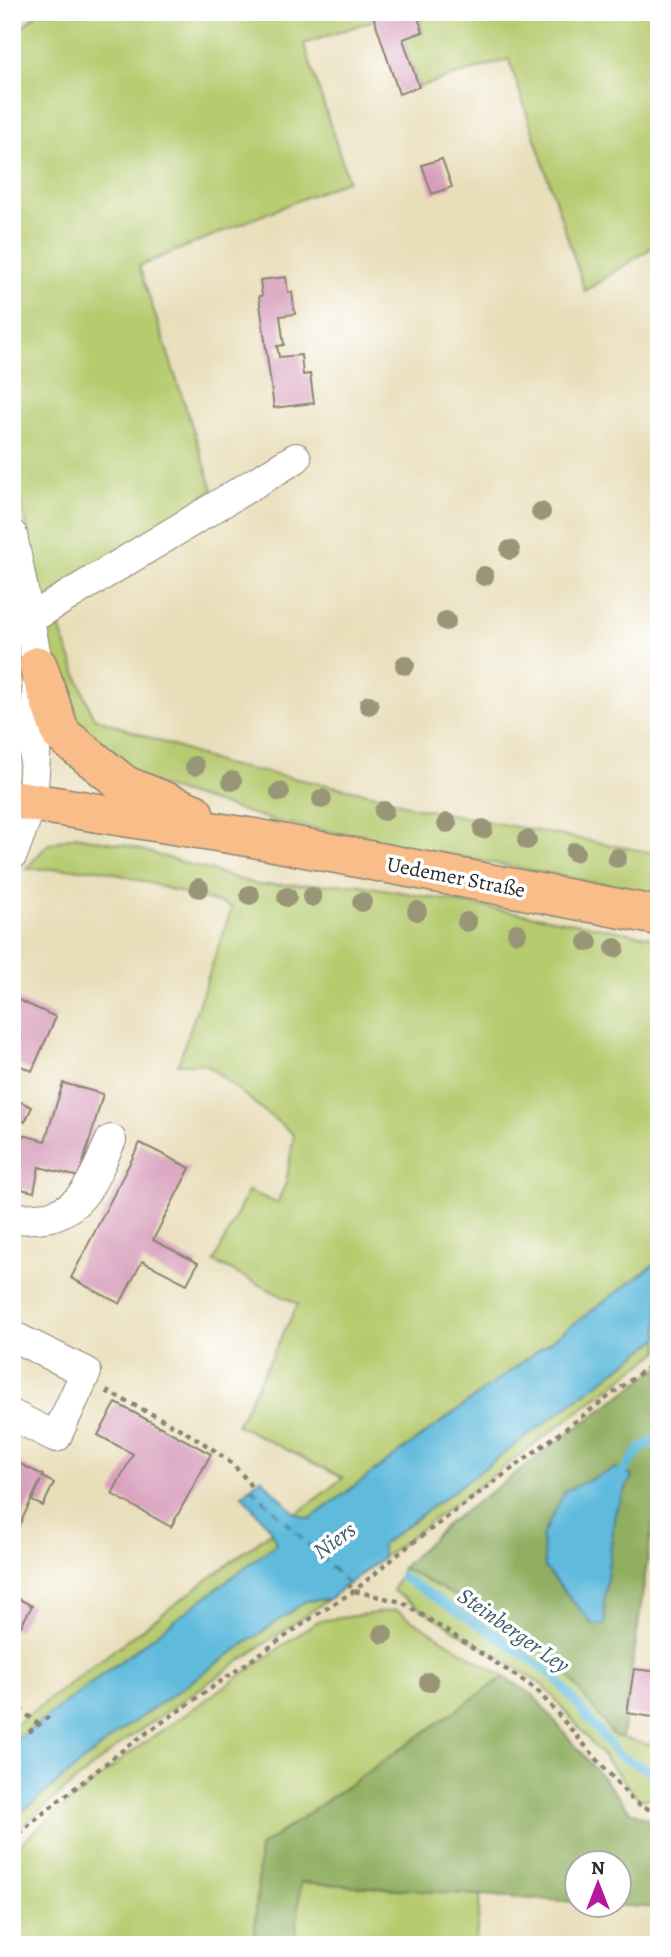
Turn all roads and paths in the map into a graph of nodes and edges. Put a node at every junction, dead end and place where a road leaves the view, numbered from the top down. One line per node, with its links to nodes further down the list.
1 (296, 458): 3 (street)
2 (12, 535): 3 (street)
3 (28, 620): 4 (street)
4 (38, 666): 5 (street); 6 (main road)
5 (22, 800): 6 (main road); 7 (street)
6 (254, 838): 8 (main road, Uedemer Straße)
7 (12, 855)
8 (659, 916)
9 (111, 1140): 10 (street)
10 (12, 1219)
11 (12, 1336): 13 (street)
12 (659, 1359): 17 (path)
13 (83, 1380): 14 (street); 15 (path)
14 (12, 1415)
15 (251, 1487)
16 (348, 1584): 17 (path)
17 (354, 1591): 22 (path); 23 (path)
18 (12, 1702): 20 (path)
19 (51, 1715): 20 (path)
20 (38, 1724): 21 (path)
21 (29, 1732)
22 (659, 1814)
23 (12, 1842)

